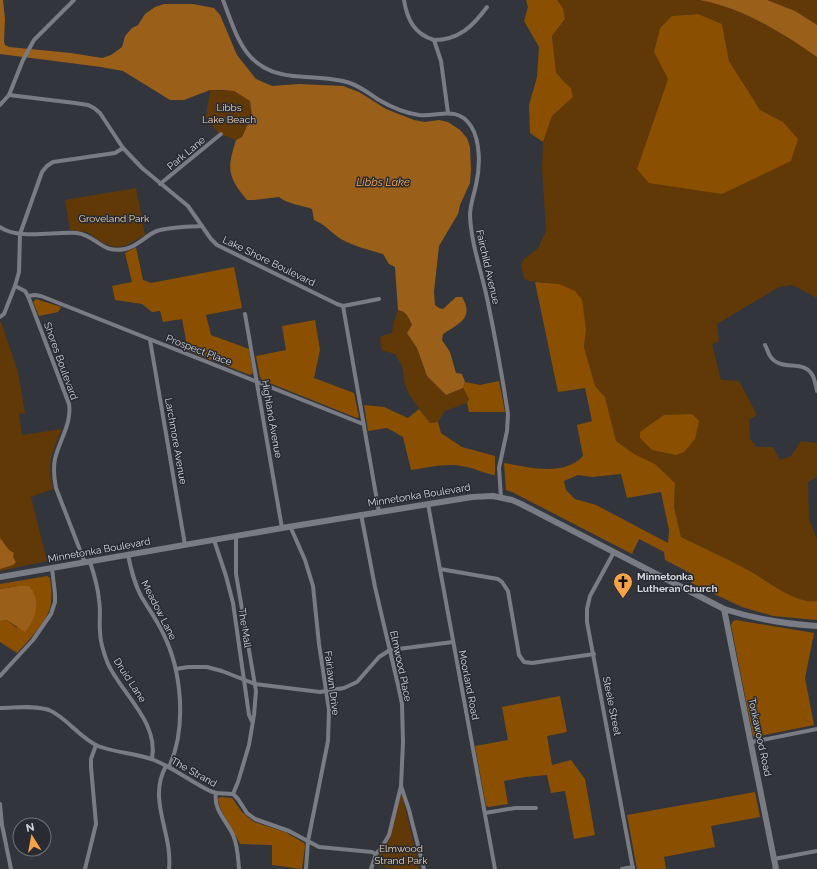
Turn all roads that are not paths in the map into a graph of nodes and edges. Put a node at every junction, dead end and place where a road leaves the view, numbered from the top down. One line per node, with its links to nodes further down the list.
1 (74, 0): 6 (street)
2 (223, 0): 8 (street, Fairchild Avenue)
3 (404, 0): 5 (street)
4 (487, 7): 5 (street)
5 (434, 40): 8 (street)
6 (9, 95): 7 (street); 10 (street, Lake Shore Boulevard)
7 (0, 105)
8 (448, 113): 26 (street, Fairchild Avenue)
9 (221, 134): 11 (street, Park Lane)
10 (123, 148): 11 (street, Lake Shore Boulevard); 14 (street)
11 (160, 184): 12 (street, Lake Shore Boulevard)
12 (202, 226): 14 (street); 18 (street, Lake Shore Boulevard)
13 (0, 227): 14 (street)
14 (20, 234): 15 (street)
15 (15, 286): 16 (street); 20 (street)
16 (28, 296): 21 (street, Prospect Place); 37 (street, Shores Boulevard)
17 (380, 299): 18 (street)
18 (343, 306): 25 (street)
19 (245, 314): 23 (street, Highland Avenue)
20 (0, 317)
21 (150, 340): 23 (street, Prospect Place); 34 (street, Larchmore Avenue)
22 (765, 345): 24 (street)
23 (257, 381): 25 (street, Prospect Place); 31 (street, Highland Avenue)
24 (817, 391)
25 (363, 424): 28 (street)
26 (501, 498): 27 (main road, Minnetonka Boulevard); 35 (main road, Minnetonka Boulevard)
27 (428, 504): 28 (main road, Minnetonka Boulevard); 39 (street, Moorland Road)
28 (379, 512): 29 (main road, Minnetonka Boulevard)
29 (361, 514): 30 (main road, Minnetonka Boulevard); 44 (street, Elmwood Place)
30 (290, 526): 31 (main road, Minnetonka Boulevard); 50 (street, Fairlawn Drive)
31 (282, 528): 32 (main road, Minnetonka Boulevard)
32 (236, 536): 33 (main road, Minnetonka Boulevard); 49 (street, The Mall)
33 (214, 540): 34 (main road, Minnetonka Boulevard); 48 (street, The Mall)
34 (186, 545): 36 (main road, Minnetonka Boulevard)
35 (614, 552): 41 (main road, Minnetonka Boulevard); 45 (street, Steele Street)
36 (128, 555): 37 (main road, Minnetonka Boulevard); 46 (street, Meadow Lane)
37 (87, 562): 38 (main road, Minnetonka Boulevard); 56 (street, Druid Lane)
38 (52, 568): 40 (main road, Minnetonka Boulevard); 47 (street)
39 (440, 569): 43 (street, Moorland Road); 45 (street)
40 (0, 577)
41 (724, 609): 42 (main road, Minnetonka Boulevard); 54 (main road, Tonkawood Road)
42 (817, 626)
43 (453, 642): 44 (street); 63 (street, Moorland Road)
44 (390, 650): 50 (street); 58 (street, Elmwood Place)
45 (594, 654): 68 (street, Steele Street)
46 (176, 669): 48 (street); 57 (street, Meadow Lane)
47 (0, 676)
48 (245, 681): 49 (street); 52 (street, The Mall)
49 (255, 684): 50 (street); 52 (street, The Mall)
50 (327, 692): 64 (street, Fairlawn Drive)
51 (0, 708): 55 (street, The Strand)
52 (252, 721): 60 (street, The Mall)
53 (817, 729): 54 (street)
54 (752, 742): 67 (main road, Tonkawood Road)
55 (96, 745): 56 (street, The Strand); 70 (street)
56 (152, 759): 57 (street, The Strand)
57 (167, 766): 59 (street, The Strand); 71 (street)
58 (401, 786): 66 (street); 75 (street, Elmwood Place)
59 (216, 793): 60 (street, The Strand); 72 (street)
60 (233, 794): 64 (street)
61 (0, 804): 69 (street)
62 (536, 808): 63 (street)
63 (485, 813): 76 (street, Moorland Road)
64 (308, 841): 66 (street); 73 (street, Fairlawn Drive)
65 (817, 851): 67 (street)
66 (376, 854): 74 (street)
67 (774, 859): 78 (main road, Tonkawood Road)
68 (633, 868): 77 (street)
69 (11, 869)
70 (85, 869)
71 (169, 869)
72 (239, 869)
73 (306, 869)
74 (371, 869)
75 (424, 869)
76 (495, 869)
77 (622, 869)
78 (776, 869)

